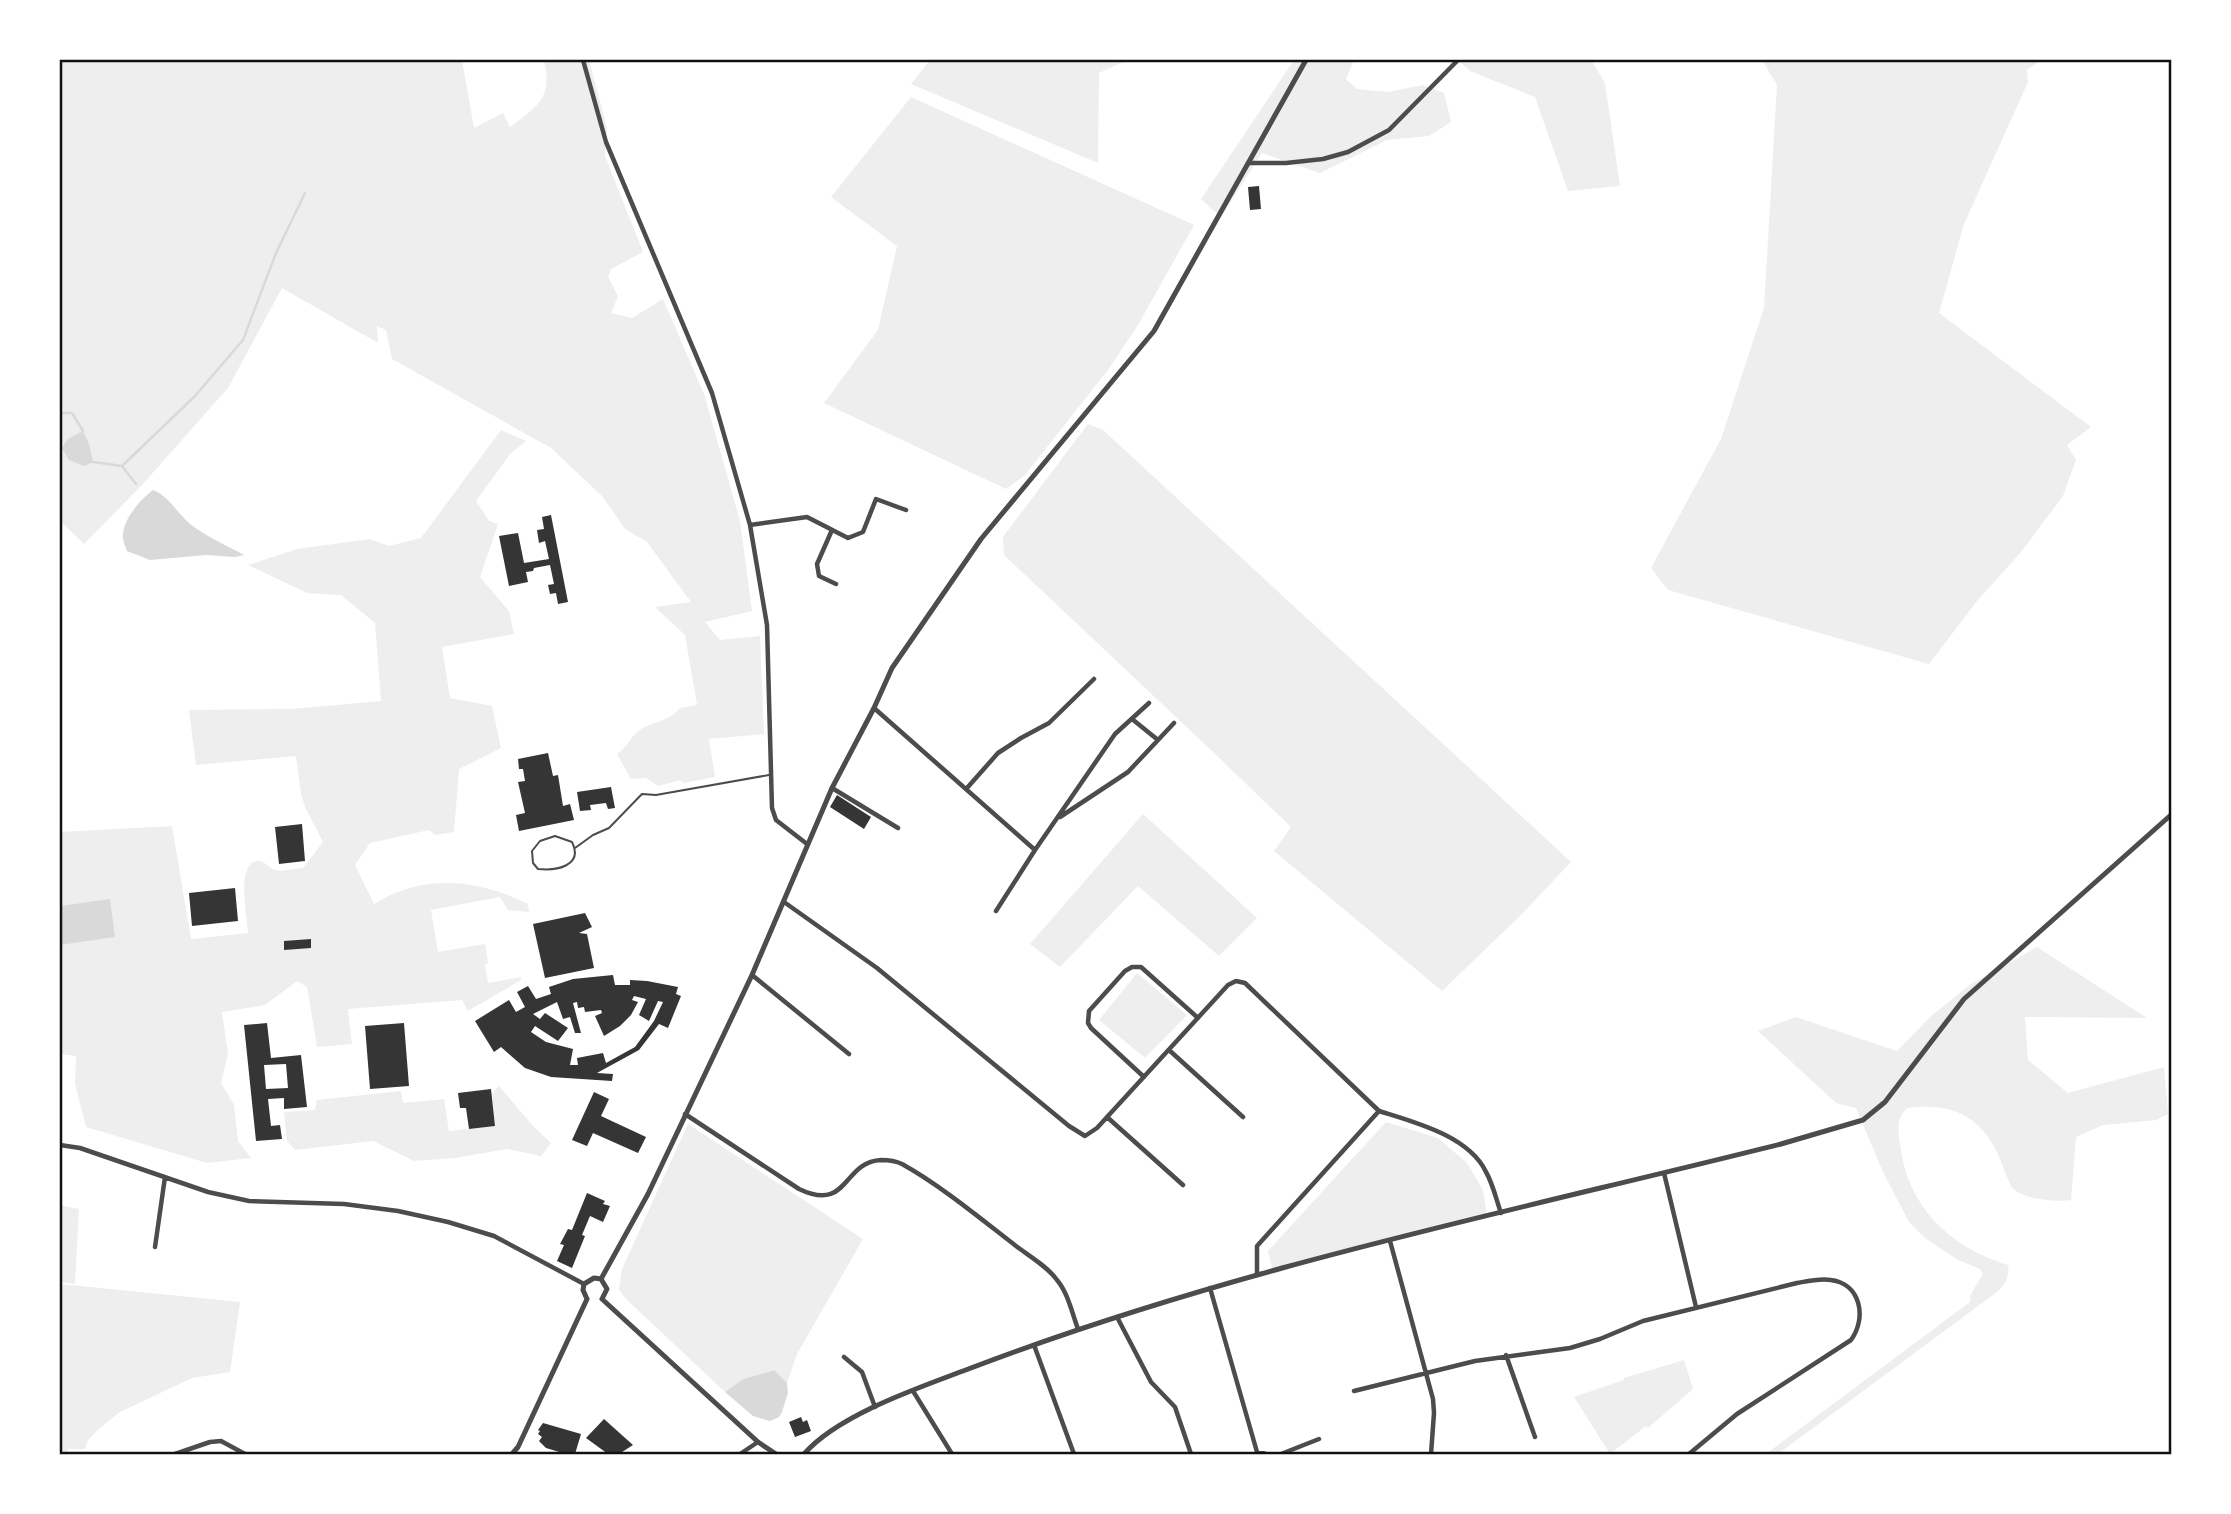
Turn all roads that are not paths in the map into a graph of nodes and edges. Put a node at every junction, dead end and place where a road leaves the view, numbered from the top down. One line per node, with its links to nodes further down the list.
1 (583, 60): 6 (street)
2 (1306, 60): 4 (street)
3 (1458, 60): 4 (street)
4 (1248, 163): 11 (street)
5 (906, 510): 7 (street)
6 (750, 525): 7 (street); 15 (street)
7 (832, 530): 8 (street)
8 (836, 584)
9 (1094, 679): 17 (street)
10 (1149, 703): 12 (street)
11 (874, 708): 16 (street); 17 (street)
12 (1132, 719): 14 (street); 19 (street)
13 (1174, 723): 14 (street)
14 (1158, 740): 19 (street)
15 (771, 775): 21 (street); 22 (lane)
16 (832, 788): 20 (street); 21 (street)
17 (967, 788): 23 (street)
18 (2172, 814): 36 (street)
19 (1056, 820): 23 (street)
20 (898, 828)
21 (807, 844): 24 (street)
22 (575, 848): 22 (lane)
23 (1035, 850): 25 (street)
24 (784, 902): 26 (street); 33 (street)
25 (996, 911)
26 (752, 975): 29 (street); 32 (street)
27 (1198, 1018): 28 (street); 30 (street); 31 (street)
28 (1169, 1050): 30 (street); 34 (street)
29 (849, 1054)
30 (1144, 1077): 33 (street)
31 (1380, 1111): 39 (street); 42 (street)
32 (685, 1114): 43 (street); 50 (street)
33 (1107, 1117): 38 (street)
34 (1243, 1117)
35 (60, 1144): 37 (street)
36 (1664, 1173): 39 (street); 48 (street)
37 (164, 1177): 41 (street); 44 (street)
38 (1183, 1185)
39 (1501, 1213): 40 (street)
40 (1390, 1241): 42 (street); 54 (street)
41 (155, 1247)
42 (1257, 1275): 45 (street)
43 (601, 1279): 44 (street); 47 (street)
44 (584, 1284): 46 (street)
45 (1210, 1288): 49 (street); 70 (street)
46 (587, 1299): 47 (street); 63 (street)
47 (602, 1299): 60 (street)
48 (1696, 1307): 52 (street); 73 (street)
49 (1116, 1316): 50 (street); 69 (street)
50 (1078, 1329): 51 (street)
51 (1033, 1344): 55 (street); 68 (street)
52 (1506, 1355): 54 (street); 58 (street)
53 (844, 1357): 57 (street)
54 (1427, 1373): 56 (street); 72 (street)
55 (913, 1391): 57 (street); 67 (street)
56 (1354, 1391)
57 (875, 1407): 66 (street)
58 (1535, 1437)
59 (1320, 1439): 71 (street)
60 (758, 1442): 64 (street); 65 (street)
61 (175, 1454): 62 (street)
62 (245, 1454)
63 (512, 1454)
64 (740, 1454)
65 (776, 1454)
66 (804, 1454)
67 (952, 1454)
68 (1074, 1454)
69 (1191, 1454)
70 (1266, 1454)
71 (1281, 1454)
72 (1431, 1454)
73 (1689, 1454)

